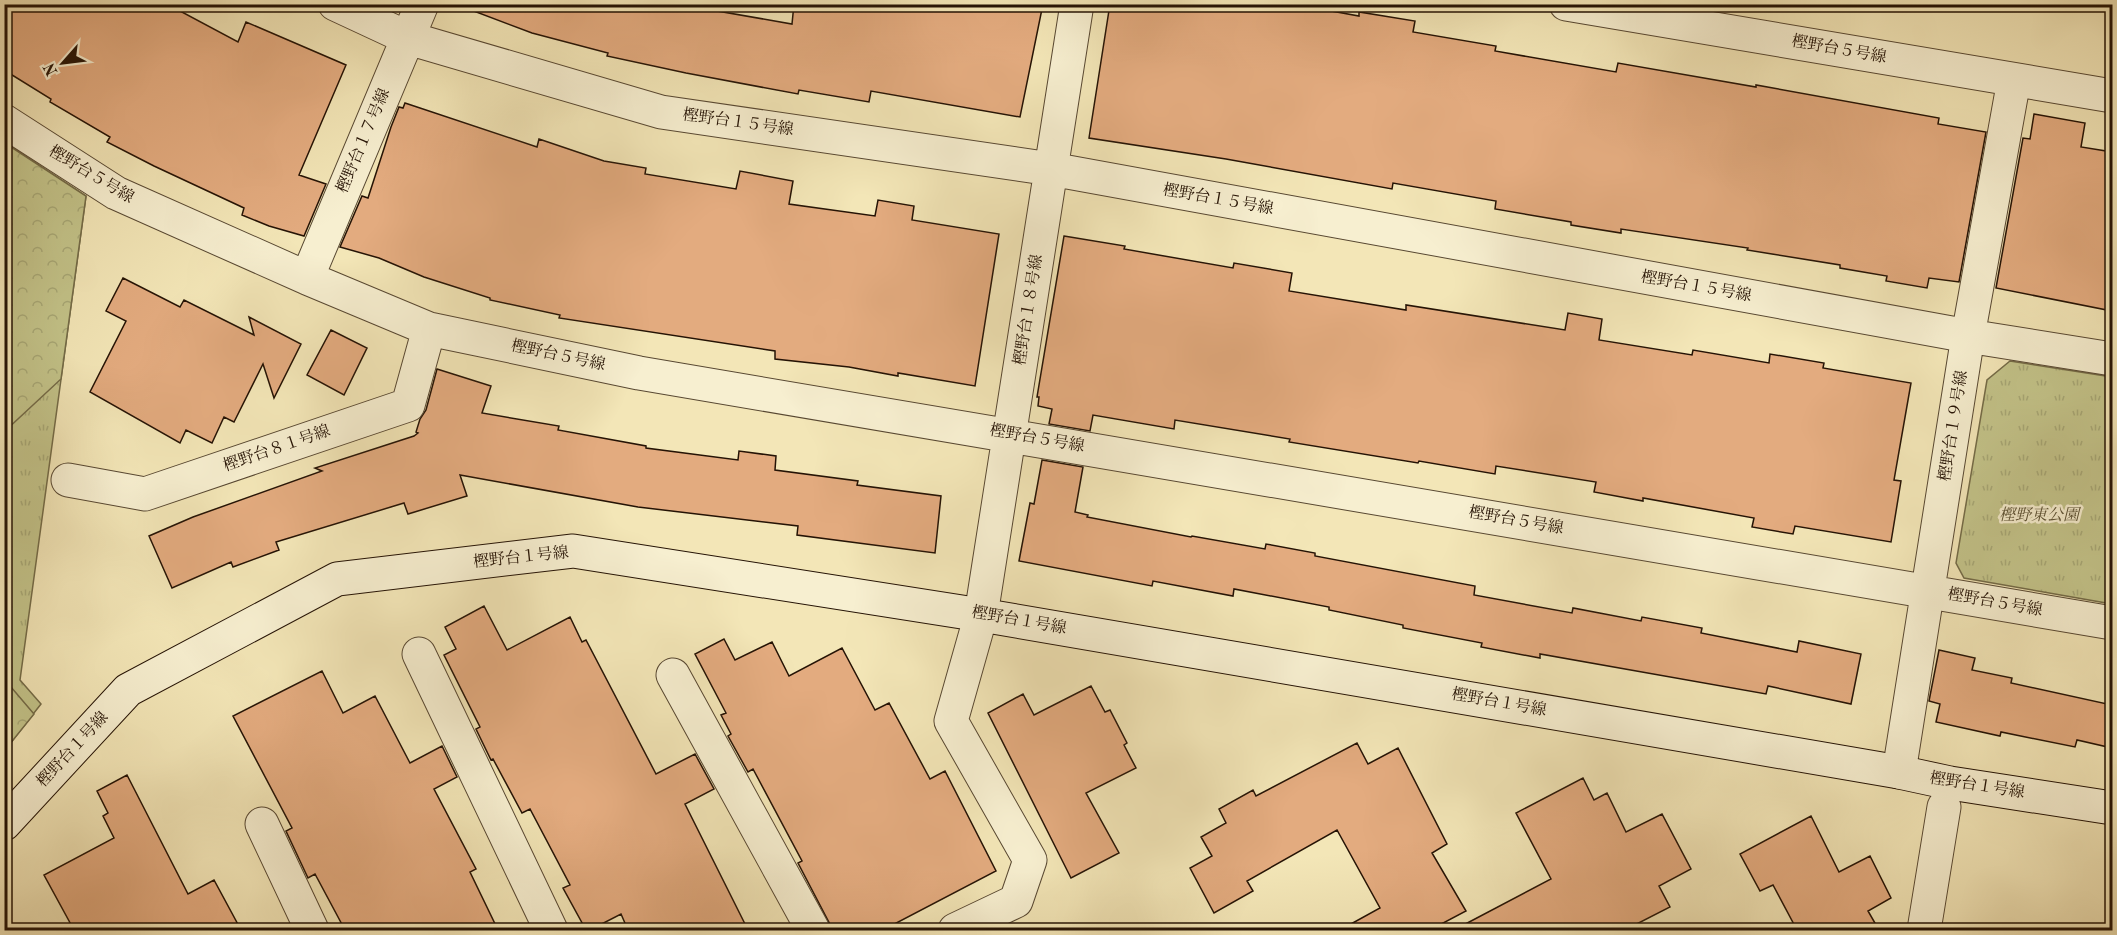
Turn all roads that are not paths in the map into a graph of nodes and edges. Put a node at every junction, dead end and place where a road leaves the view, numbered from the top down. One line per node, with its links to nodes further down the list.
1 (335, 4): 5 (street, 樫野台１５号線)
2 (422, 4): 5 (street, 樫野台１７号線)
3 (1077, 4): 9 (street, 樫野台１８号線)
4 (1566, 4): 6 (street, 樫野台５号線)
5 (408, 38): 9 (street, 樫野台１５号線); 10 (street, 樫野台１７号線)
6 (2014, 80): 7 (street, 樫野台５号線); 12 (street, 樫野台１９号線)
7 (2112, 96)
8 (4, 122): 10 (street, 樫野台５号線)
9 (1051, 170): 12 (street, 樫野台１５号線); 14 (street, 樫野台１８号線)
10 (307, 278): 11 (street, 樫野台５号線)
11 (429, 329): 14 (street, 樫野台５号線); 15 (street, 樫野台８１号線)
12 (1968, 336): 13 (street, 樫野台１５号線); 16 (street, 樫野台１９号線)
13 (2112, 359)
14 (1010, 435): 16 (street, 樫野台５号線); 17 (street, 樫野台１８号線)
15 (68, 480)
16 (1927, 592): 18 (street, 樫野台５号線); 21 (street, 樫野台１９号線)
17 (981, 615): 21 (street, 樫野台１号線); 24 (street, 樫野台１号線); 29 (street, 樫野台１８号線)
18 (2112, 623)
19 (419, 654): 27 (street)
20 (673, 675): 28 (street)
21 (1899, 772): 23 (street, 樫野台１号線)
22 (1944, 807): 30 (street)
23 (2112, 808)
24 (4, 824)
25 (262, 824): 26 (street)
26 (312, 930)
27 (551, 930)
28 (813, 930)
29 (955, 930)
30 (1924, 930)

